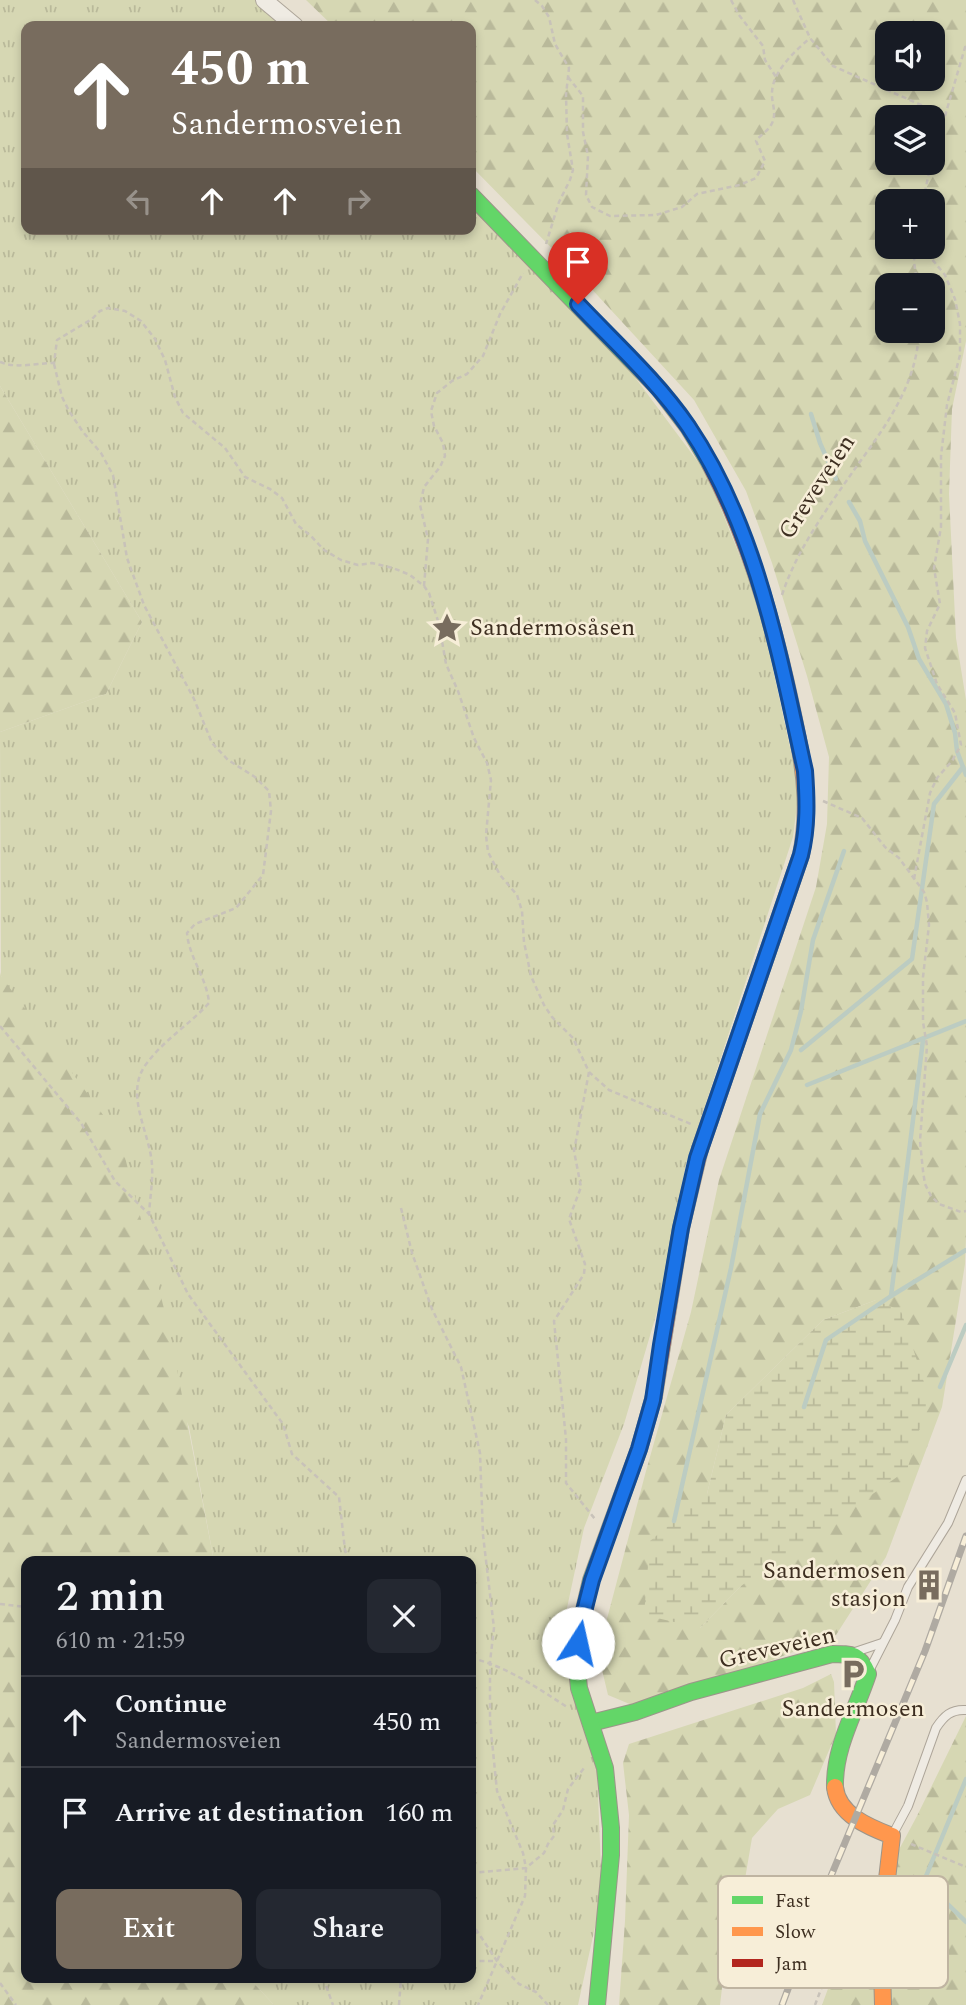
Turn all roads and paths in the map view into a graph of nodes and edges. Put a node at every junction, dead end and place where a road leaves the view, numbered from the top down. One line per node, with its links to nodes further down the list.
1 (264, 0): 5 (street)
2 (535, 0): 8 (path)
3 (731, 0): 9 (path)
4 (793, 0): 6 (path)
5 (289, 21)
6 (810, 38): 9 (path); 10 (path)
7 (966, 44): 11 (path)
8 (568, 76): 9 (path); 14 (path)
9 (776, 77)
10 (919, 105)
11 (945, 117)
12 (476, 200): 14 (street)
13 (932, 259): 21 (path)
14 (536, 260): 18 (path); 19 (street)
15 (919, 343): 19 (path, Greveveien)
16 (0, 362): 17 (path)
17 (54, 363): 18 (path); 27 (path)
18 (424, 586): 23 (path)
19 (769, 617): 20 (street)
20 (807, 794): 21 (path); 24 (street)
21 (914, 879): 26 (path)
22 (0, 1026): 27 (path)
23 (589, 1072): 24 (path); 29 (path)
24 (707, 1130): 29 (street)
25 (401, 1208): 36 (path)
26 (966, 1211)
27 (149, 1213): 30 (path)
28 (966, 1480): 33 (lane)
29 (607, 1535): 39 (street)
30 (347, 1556)
31 (0, 1604): 32 (path)
32 (21, 1606)
33 (883, 1643): 34 (lane); 37 (lane)
34 (850, 1654): 37 (street, Greveveien); 39 (street, Greveveien)
35 (476, 1659): 36 (path)
36 (490, 1662): 39 (path); 43 (path)
37 (868, 1674): 41 (street)
38 (966, 1710): 41 (lane)
39 (591, 1723): 40 (street)
40 (602, 1754): 43 (path); 58 (street)
41 (892, 1836): 42 (path); 45 (street)
42 (966, 1867)
43 (526, 1868): 44 (path); 48 (path)
44 (476, 1872)
45 (887, 1876)
46 (476, 1930): 48 (path)
47 (476, 1961): 48 (path)
48 (497, 1961): 56 (path); 57 (path)
49 (0, 1983): 53 (path)
50 (325, 1983): 54 (path)
51 (401, 1983): 55 (path)
52 (822, 1988): 59 (path)
53 (16, 2005)
54 (333, 2005)
55 (399, 2005)
56 (478, 2005)
57 (548, 2005)
58 (597, 2005)
59 (815, 2005)

